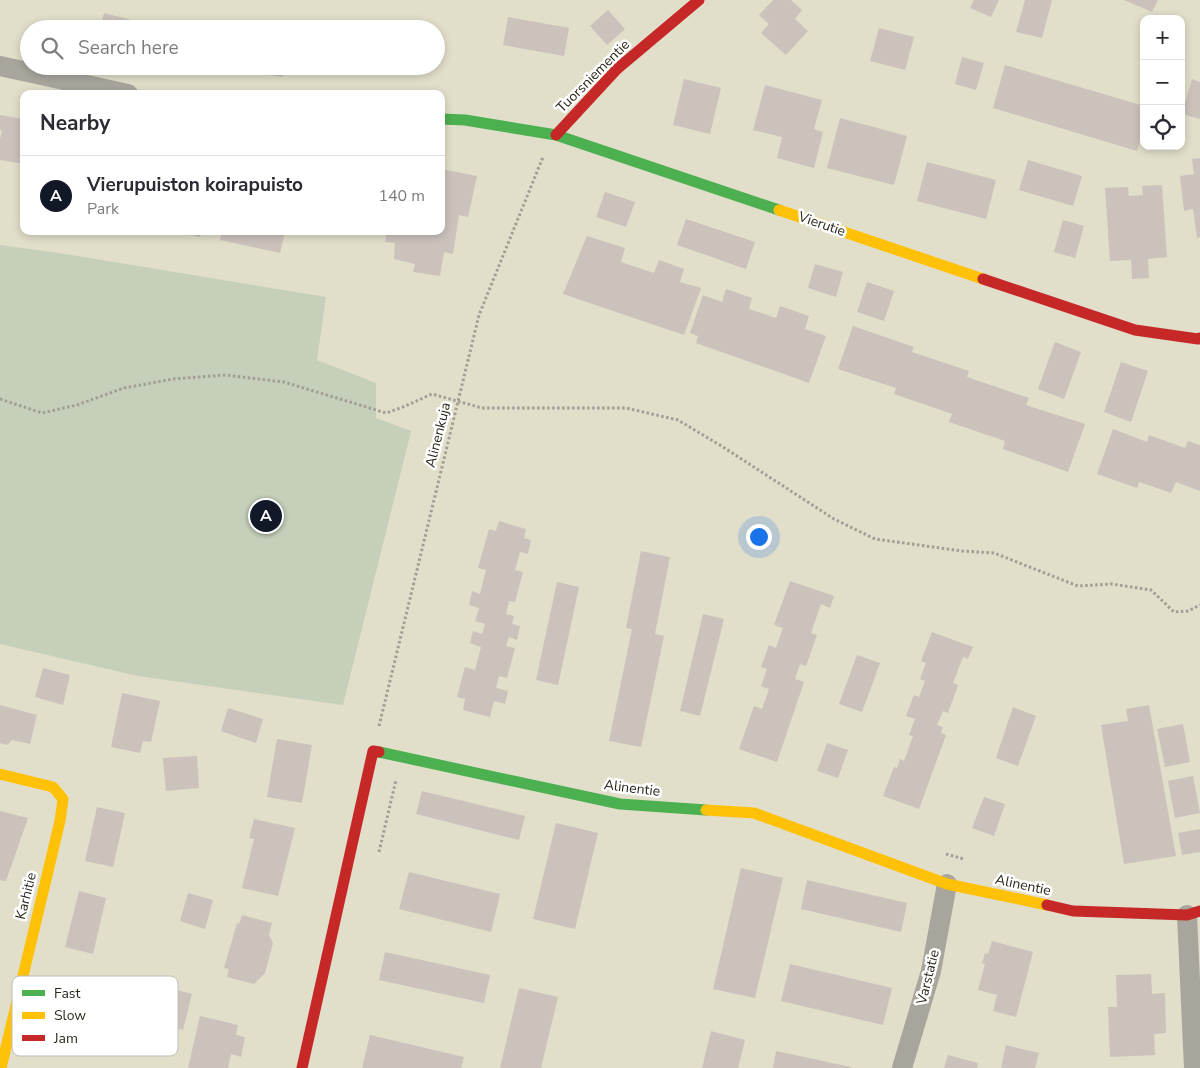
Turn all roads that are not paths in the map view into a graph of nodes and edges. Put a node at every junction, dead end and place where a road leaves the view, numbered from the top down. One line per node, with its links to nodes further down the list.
1 (699, 0): 7 (street, Tuorsniementie)
2 (0, 66): 3 (street)
3 (20, 70)
4 (41, 75): 5 (street)
5 (110, 90)
6 (445, 119): 7 (street, Vierutie)
7 (556, 135): 8 (street, Vierutie)
8 (1200, 338)
9 (0, 774): 12 (street, Karhitie)
10 (947, 884): 11 (street, Alinentie); 15 (street, Alinentie); 16 (street, Varstatie)
11 (1194, 913): 17 (street)
12 (23, 976)
13 (12, 1021): 14 (street, Karhitie)
14 (1, 1068)
15 (302, 1068)
16 (902, 1068)
17 (1194, 1068)

